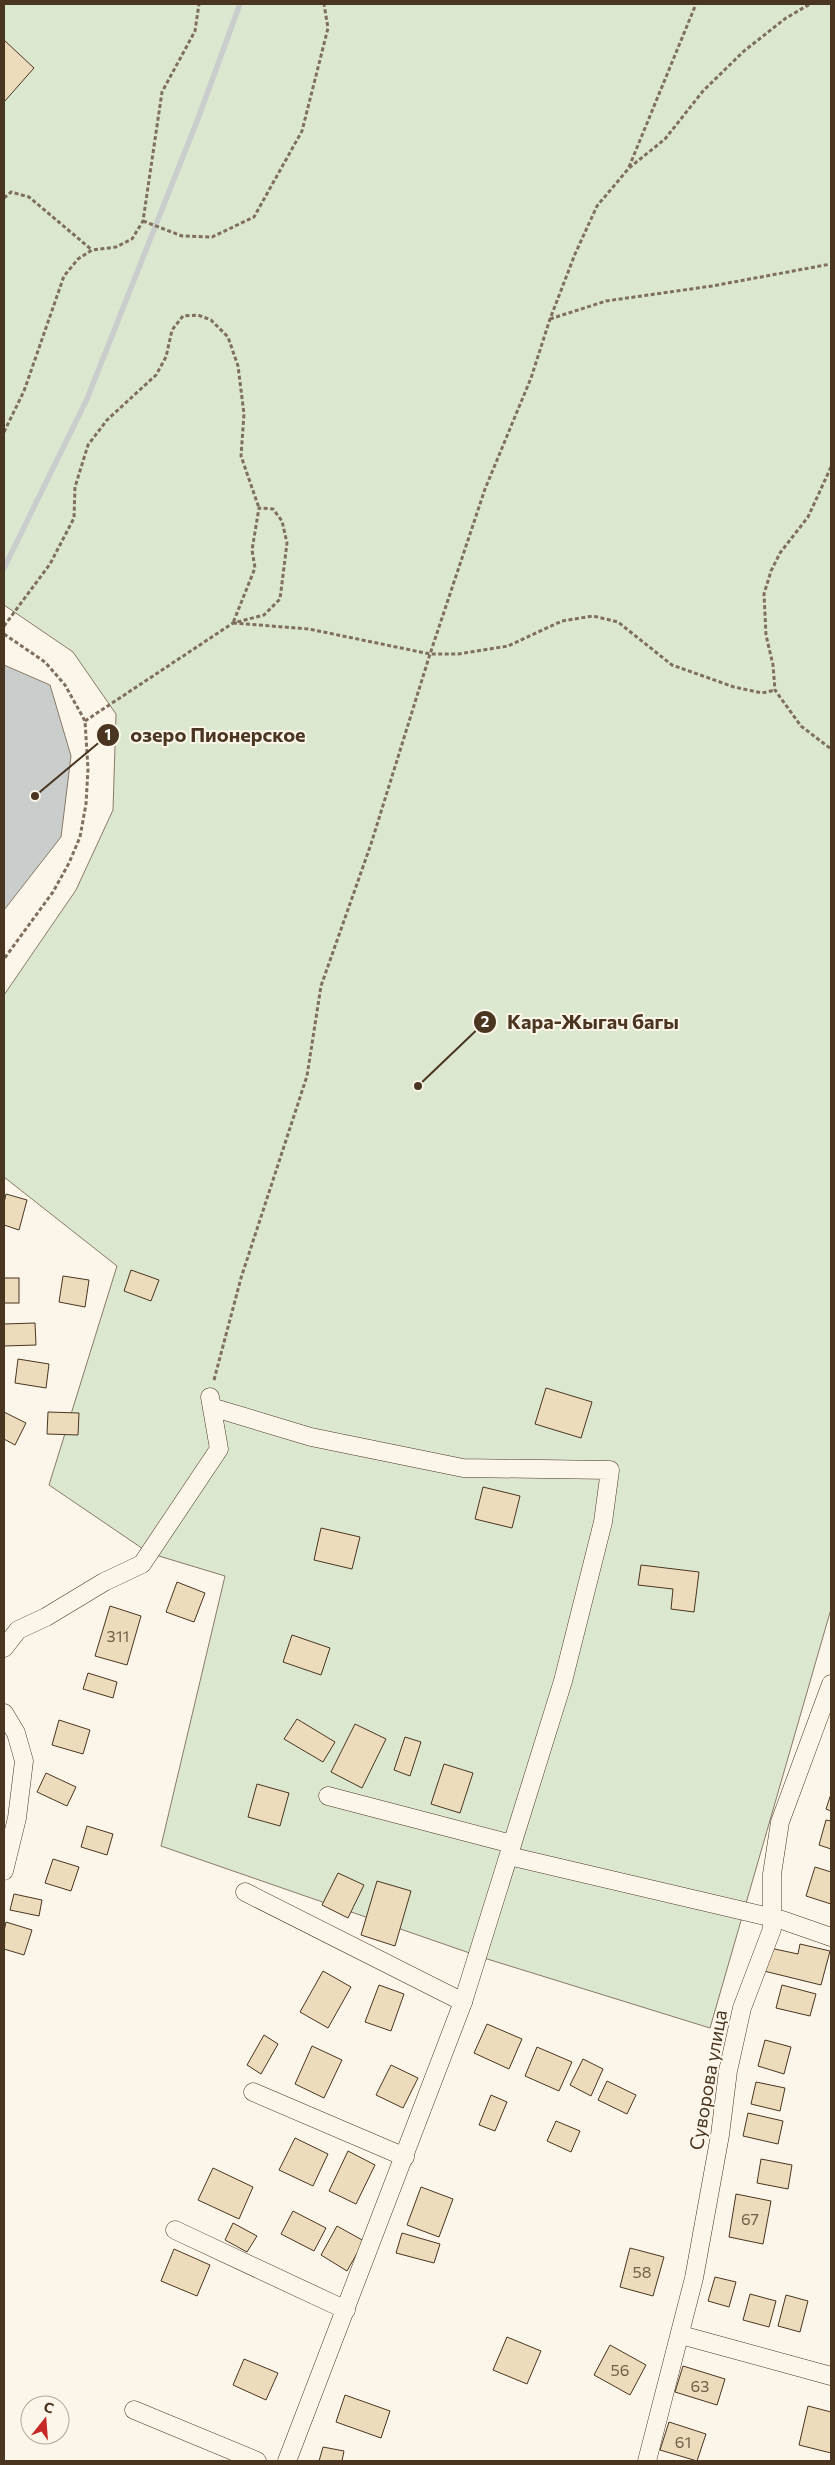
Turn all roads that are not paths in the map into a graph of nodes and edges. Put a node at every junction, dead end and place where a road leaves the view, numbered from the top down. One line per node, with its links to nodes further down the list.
1 (4, 1648): 5 (street)
2 (831, 1684): 8 (street, Суворова улица)
3 (4, 1713): 6 (street)
4 (328, 1796): 5 (street)
5 (510, 1850): 8 (street); 10 (street)
6 (4, 1871)
7 (245, 1892): 10 (street)
8 (772, 1918): 9 (street); 15 (street, Суворова улица)
9 (831, 1937)
10 (463, 2002): 12 (street)
11 (253, 2092): 12 (street)
12 (405, 2157): 14 (street)
13 (175, 2230): 14 (street)
14 (346, 2310): 19 (street)
15 (681, 2335): 16 (street); 20 (street, Суворова улица)
16 (831, 2376)
17 (134, 2410): 18 (street)
18 (257, 2461)
19 (287, 2461)
20 (647, 2461)

